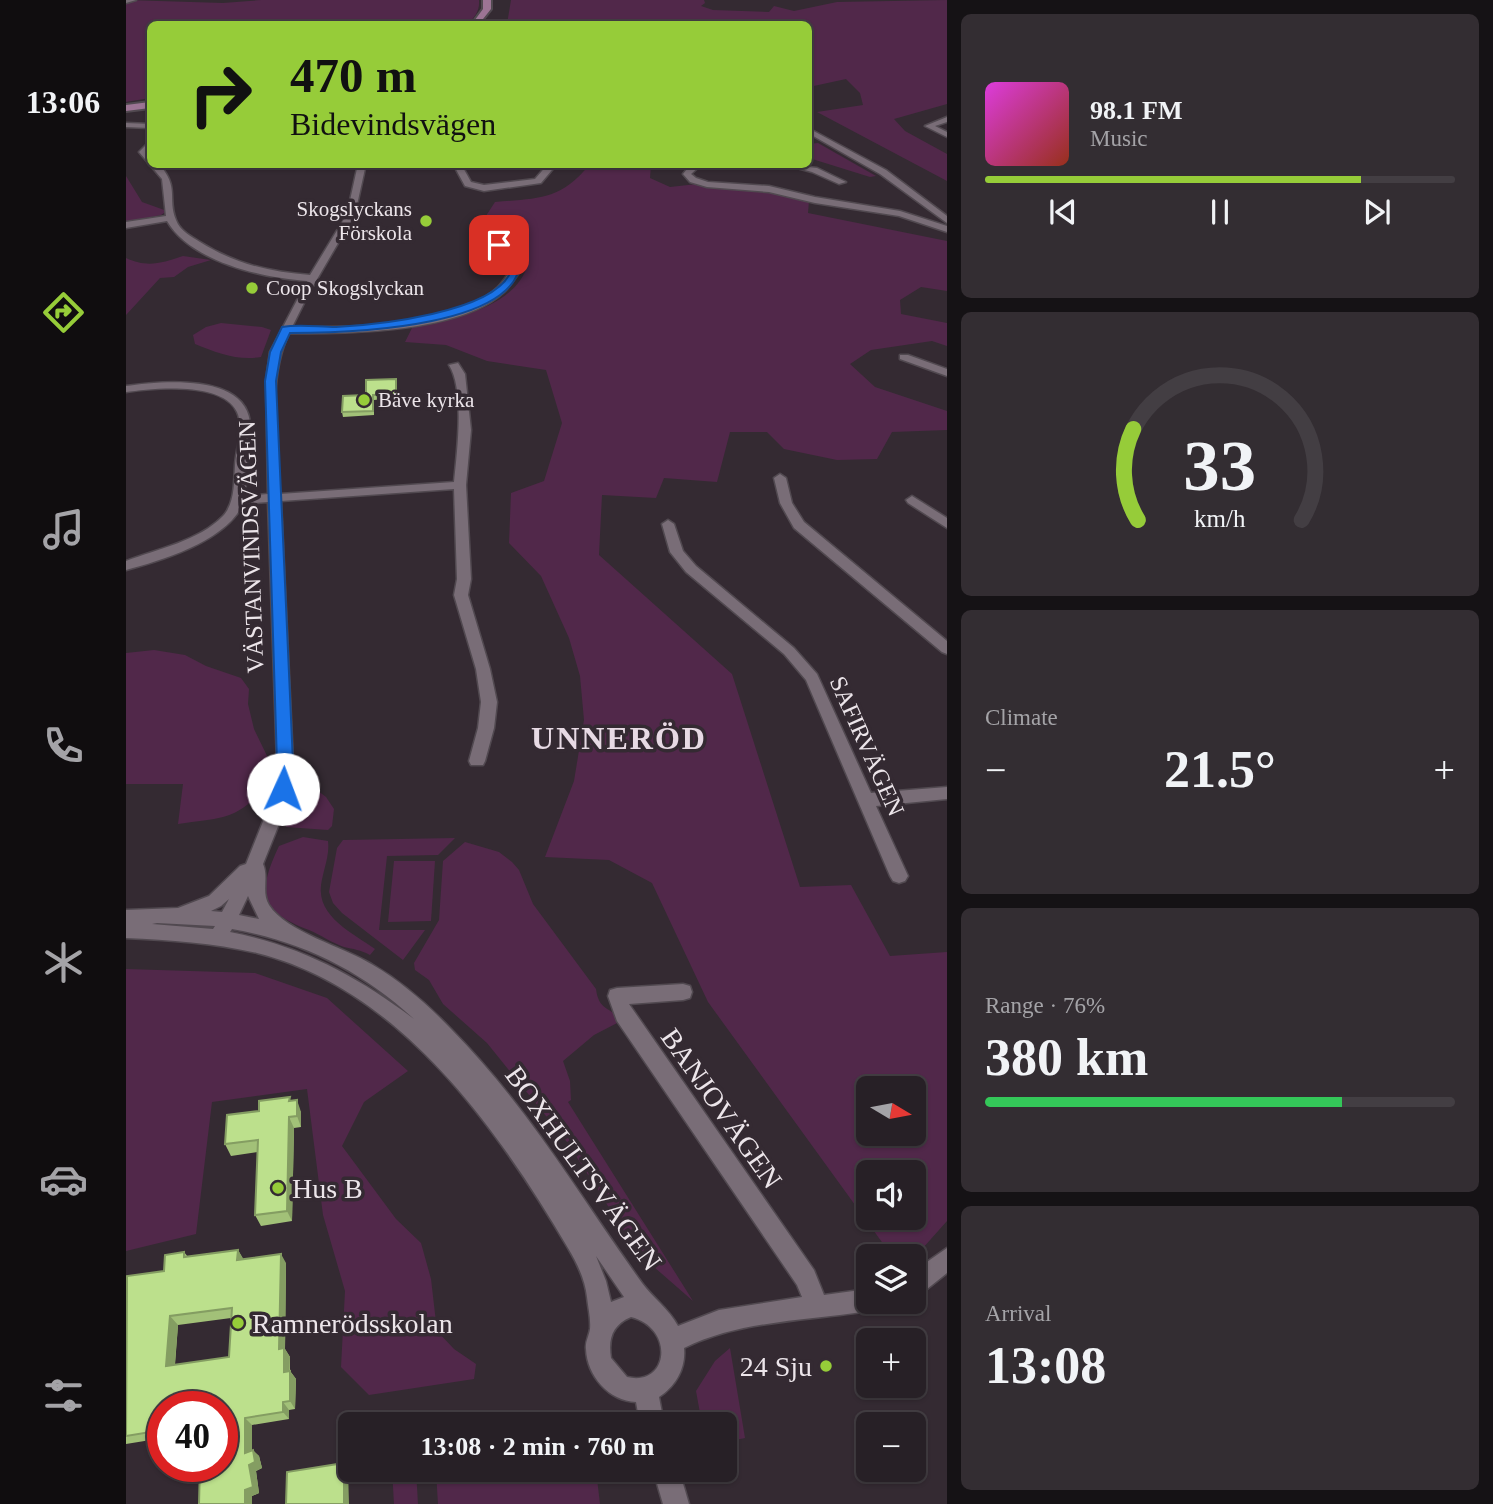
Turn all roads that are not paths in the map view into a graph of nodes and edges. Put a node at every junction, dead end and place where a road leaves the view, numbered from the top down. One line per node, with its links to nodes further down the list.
1 (133, 0): 3 (street)
2 (487, 0): 4 (main road)
3 (126, 1)
4 (477, 21)
5 (147, 105): 6 (main road)
6 (126, 108)
7 (947, 119): 13 (street)
8 (820, 121): 9 (street)
9 (812, 123)
10 (126, 125): 11 (street)
11 (147, 126)
12 (812, 132): 22 (street)
13 (947, 135)
14 (156, 168): 21 (street)
15 (361, 168): 26 (street, VÄSTANVINDSVÄGEN)
16 (459, 168): 17 (street)
17 (549, 168)
18 (690, 168): 24 (street)
19 (805, 168): 20 (street)
20 (842, 182)
21 (171, 218): 23 (street); 26 (street)
22 (947, 220)
23 (126, 225)
24 (947, 229)
25 (499, 245): 27 (street)
26 (312, 278): 27 (street, VÄSTANVINDSVÄGEN)
27 (286, 330): 34 (street, VÄSTANVINDSVÄGEN)
28 (904, 357): 30 (street)
29 (454, 365): 33 (street)
30 (947, 373)
31 (126, 390): 35 (street)
32 (780, 478): 40 (street)
33 (460, 485): 34 (street); 41 (street)
34 (275, 497): 35 (street); 44 (street, VÄSTANVINDSVÄGEN)
35 (240, 500): 39 (street)
36 (912, 500): 38 (street)
37 (668, 524): 43 (street, SAFIRVÄGEN)
38 (947, 524)
39 (126, 566)
40 (947, 649)
41 (477, 761)
42 (947, 793): 43 (street)
43 (868, 800): 45 (street, SAFIRVÄGEN)
44 (258, 859): 46 (street, BOXHULTSVÄGEN); 48 (street, VÄSTANVINDSVÄGEN); 50 (street)
45 (900, 876)
46 (180, 915): 47 (street, BOXHULTSVÄGEN); 48 (street, BOXHULTSVÄGEN)
47 (126, 918)
48 (223, 928): 49 (street, BOXHULTSVÄGEN); 50 (street, BOXHULTSVÄGEN); 57 (street, BOXHULTSVÄGEN)
49 (126, 930)
50 (293, 937): 56 (street, BOXHULTSVÄGEN)
51 (683, 992): 55 (street, BANJOVÄGEN)
52 (947, 1259): 53 (street)
53 (926, 1276)
54 (856, 1302): 55 (street)
55 (817, 1308): 58 (street)
56 (647, 1309): 57 (street, BOXHULTSVÄGEN); 58 (street, BOXHULTSVÄGEN)
57 (601, 1328): 59 (street, BOXHULTSVÄGEN)
58 (673, 1341): 59 (street)
59 (646, 1390): 60 (street)
60 (650, 1412)
61 (670, 1482): 62 (street)
62 (676, 1504)

